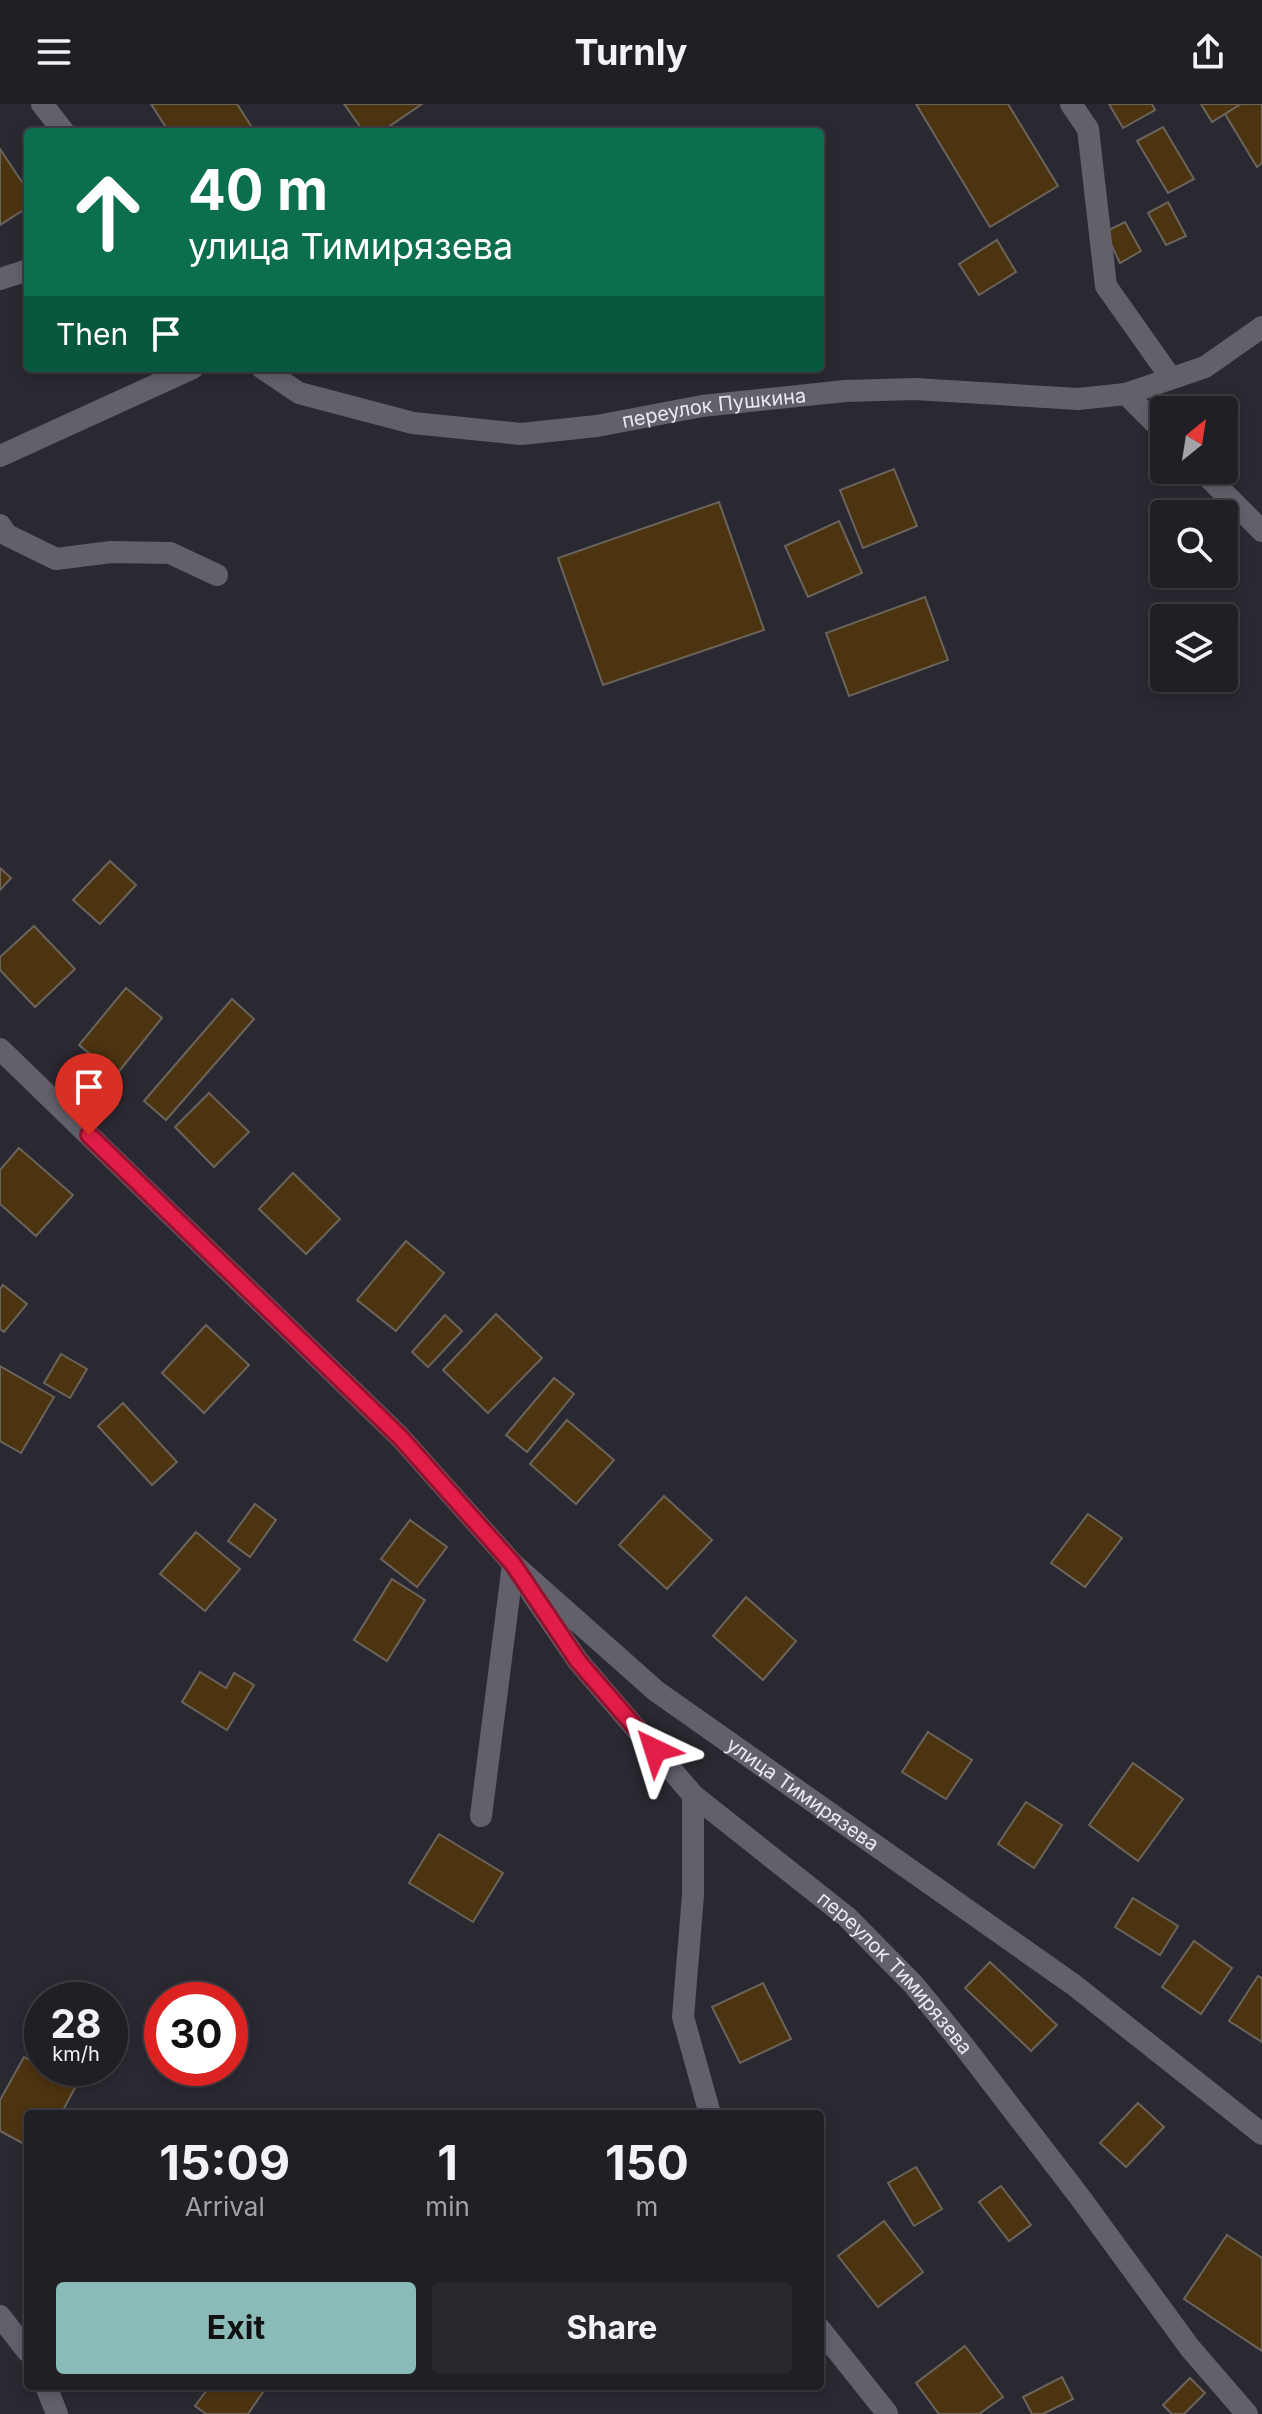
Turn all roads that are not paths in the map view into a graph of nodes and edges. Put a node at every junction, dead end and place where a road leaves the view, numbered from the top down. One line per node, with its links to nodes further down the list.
1 (42, 104): 3 (street)
2 (1071, 104): 9 (street)
3 (61, 128)
4 (24, 271): 5 (street)
5 (0, 279)
6 (1262, 327): 9 (street, переулок Пушкина)
7 (184, 372): 12 (street)
8 (268, 372): 10 (street, переулок Пушкина)
9 (1171, 378): 10 (street, переулок Пушкина)
10 (1126, 394): 11 (street)
11 (1150, 418)
12 (0, 456)
13 (1215, 484): 15 (street)
14 (0, 525): 16 (street)
15 (1262, 531)
16 (217, 575)
17 (0, 1049): 18 (street, улица Тимирязева)
18 (513, 1564): 19 (street, переулок Тимирязева); 20 (street); 22 (street, улица Тимирязева)
19 (693, 1795): 21 (street); 29 (street, переулок Тимирязева)
20 (481, 1816)
21 (709, 2110)
22 (1262, 2134)
23 (0, 2316): 25 (street)
24 (824, 2334): 27 (street)
25 (24, 2347)
26 (48, 2390): 28 (street)
27 (887, 2413)
28 (57, 2414)
29 (1247, 2414)

